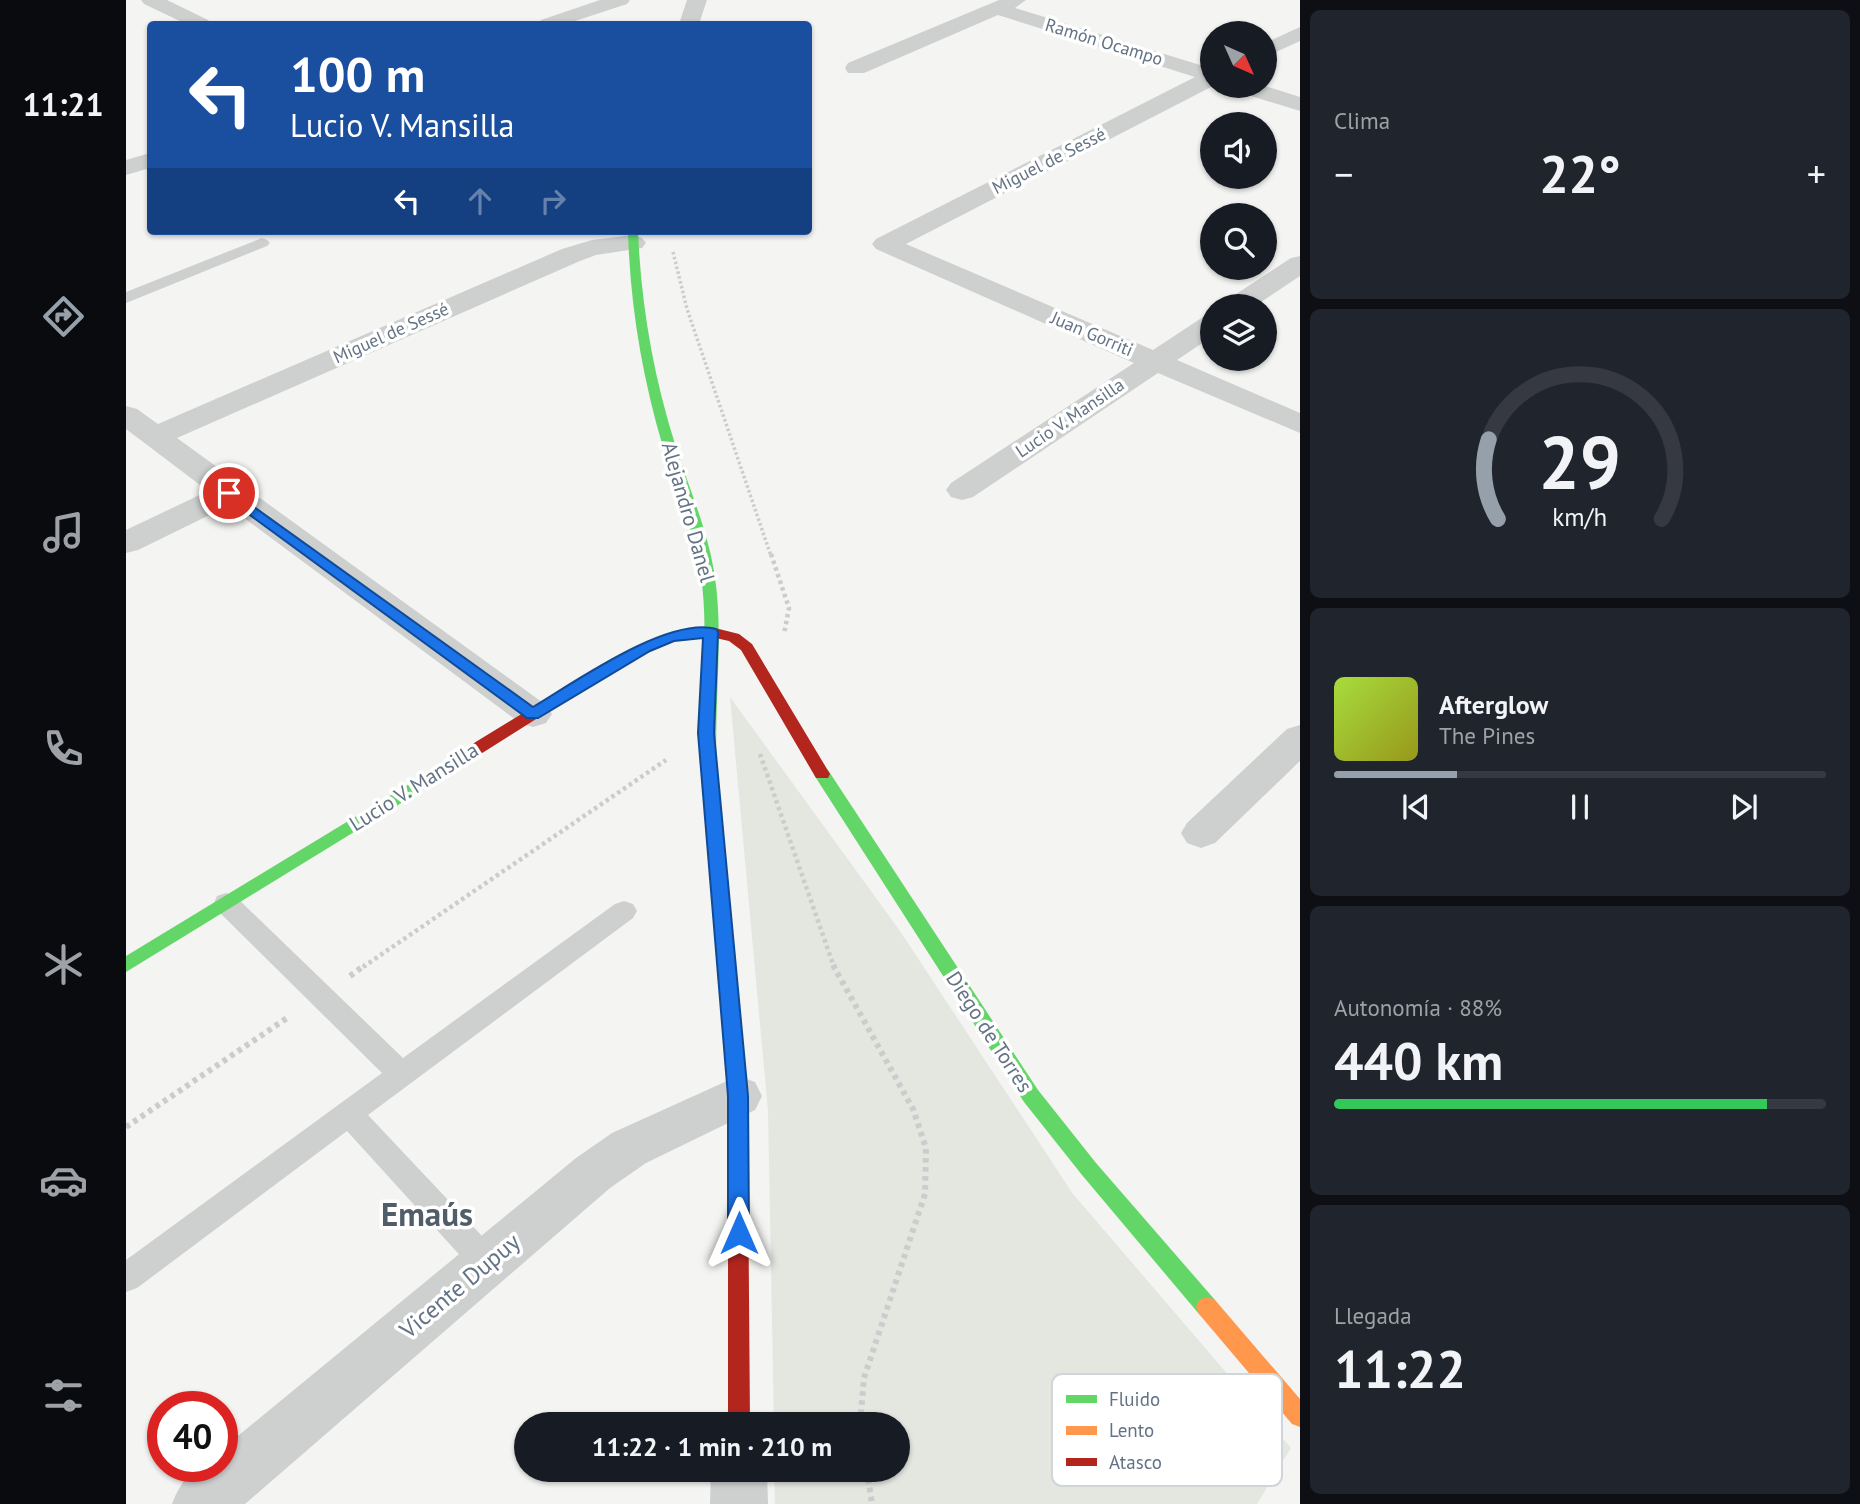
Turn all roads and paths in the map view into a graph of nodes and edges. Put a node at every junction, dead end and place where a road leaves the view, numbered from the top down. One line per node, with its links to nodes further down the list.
1 (151, 0): 6 (street)
2 (620, 0): 7 (street)
3 (697, 0): 8 (street)
4 (1016, 0): 5 (street)
5 (996, 8): 11 (street); 12 (street, Ramón Ocampo)
6 (195, 21)
7 (557, 21)
8 (690, 21)
9 (1300, 33): 10 (street)
10 (1278, 44)
11 (856, 68)
12 (1200, 73)
13 (1200, 84): 20 (street, Miguel de Sessé)
14 (1278, 97): 15 (street)
15 (1300, 104)
16 (147, 161): 17 (street)
17 (126, 168)
18 (633, 237): 28 (street, Miguel de Sessé); 32 (street, Alejandro Danel)
19 (262, 243): 23 (lane)
20 (885, 244): 25 (street, Juan Gorriti)
21 (1300, 264): 22 (street)
22 (1255, 294)
23 (126, 298)
24 (1200, 332): 25 (street, Lucio V. Mansilla)
25 (1155, 361): 27 (street, Juan Gorriti); 29 (street, Lucio V. Mansilla)
26 (126, 415): 28 (street)
27 (1300, 424)
28 (154, 437): 30 (street)
29 (962, 490)
30 (229, 493): 31 (street); 33 (street)
31 (126, 542)
32 (711, 632): 33 (street, Lucio V. Mansilla); 34 (street, Alejandro Danel); 47 (street, Diego de Torres)
33 (533, 715): 37 (street, Lucio V. Mansilla)
34 (706, 733): 40 (path); 42 (street, Alejandro Danel)
35 (1300, 738): 36 (street)
36 (1201, 833)
37 (226, 903): 39 (street, Lucio V. Mansilla); 40 (lane)
38 (624, 911): 41 (lane)
39 (126, 965)
40 (321, 995): 41 (lane); 44 (path)
41 (402, 1075): 43 (lane)
42 (738, 1096): 45 (street, Vicente Dupuy); 49 (street, Alejandro Danel)
43 (349, 1114): 45 (lane); 46 (lane)
44 (126, 1127)
45 (487, 1263): 53 (street, Vicente Dupuy)
46 (126, 1278)
47 (1264, 1374)
48 (1282, 1395): 50 (street, Diego de Torres)
49 (739, 1412)
50 (1300, 1416)
51 (739, 1482): 54 (street)
52 (869, 1482): 55 (path)
53 (201, 1504)
54 (739, 1504)
55 (872, 1504)

